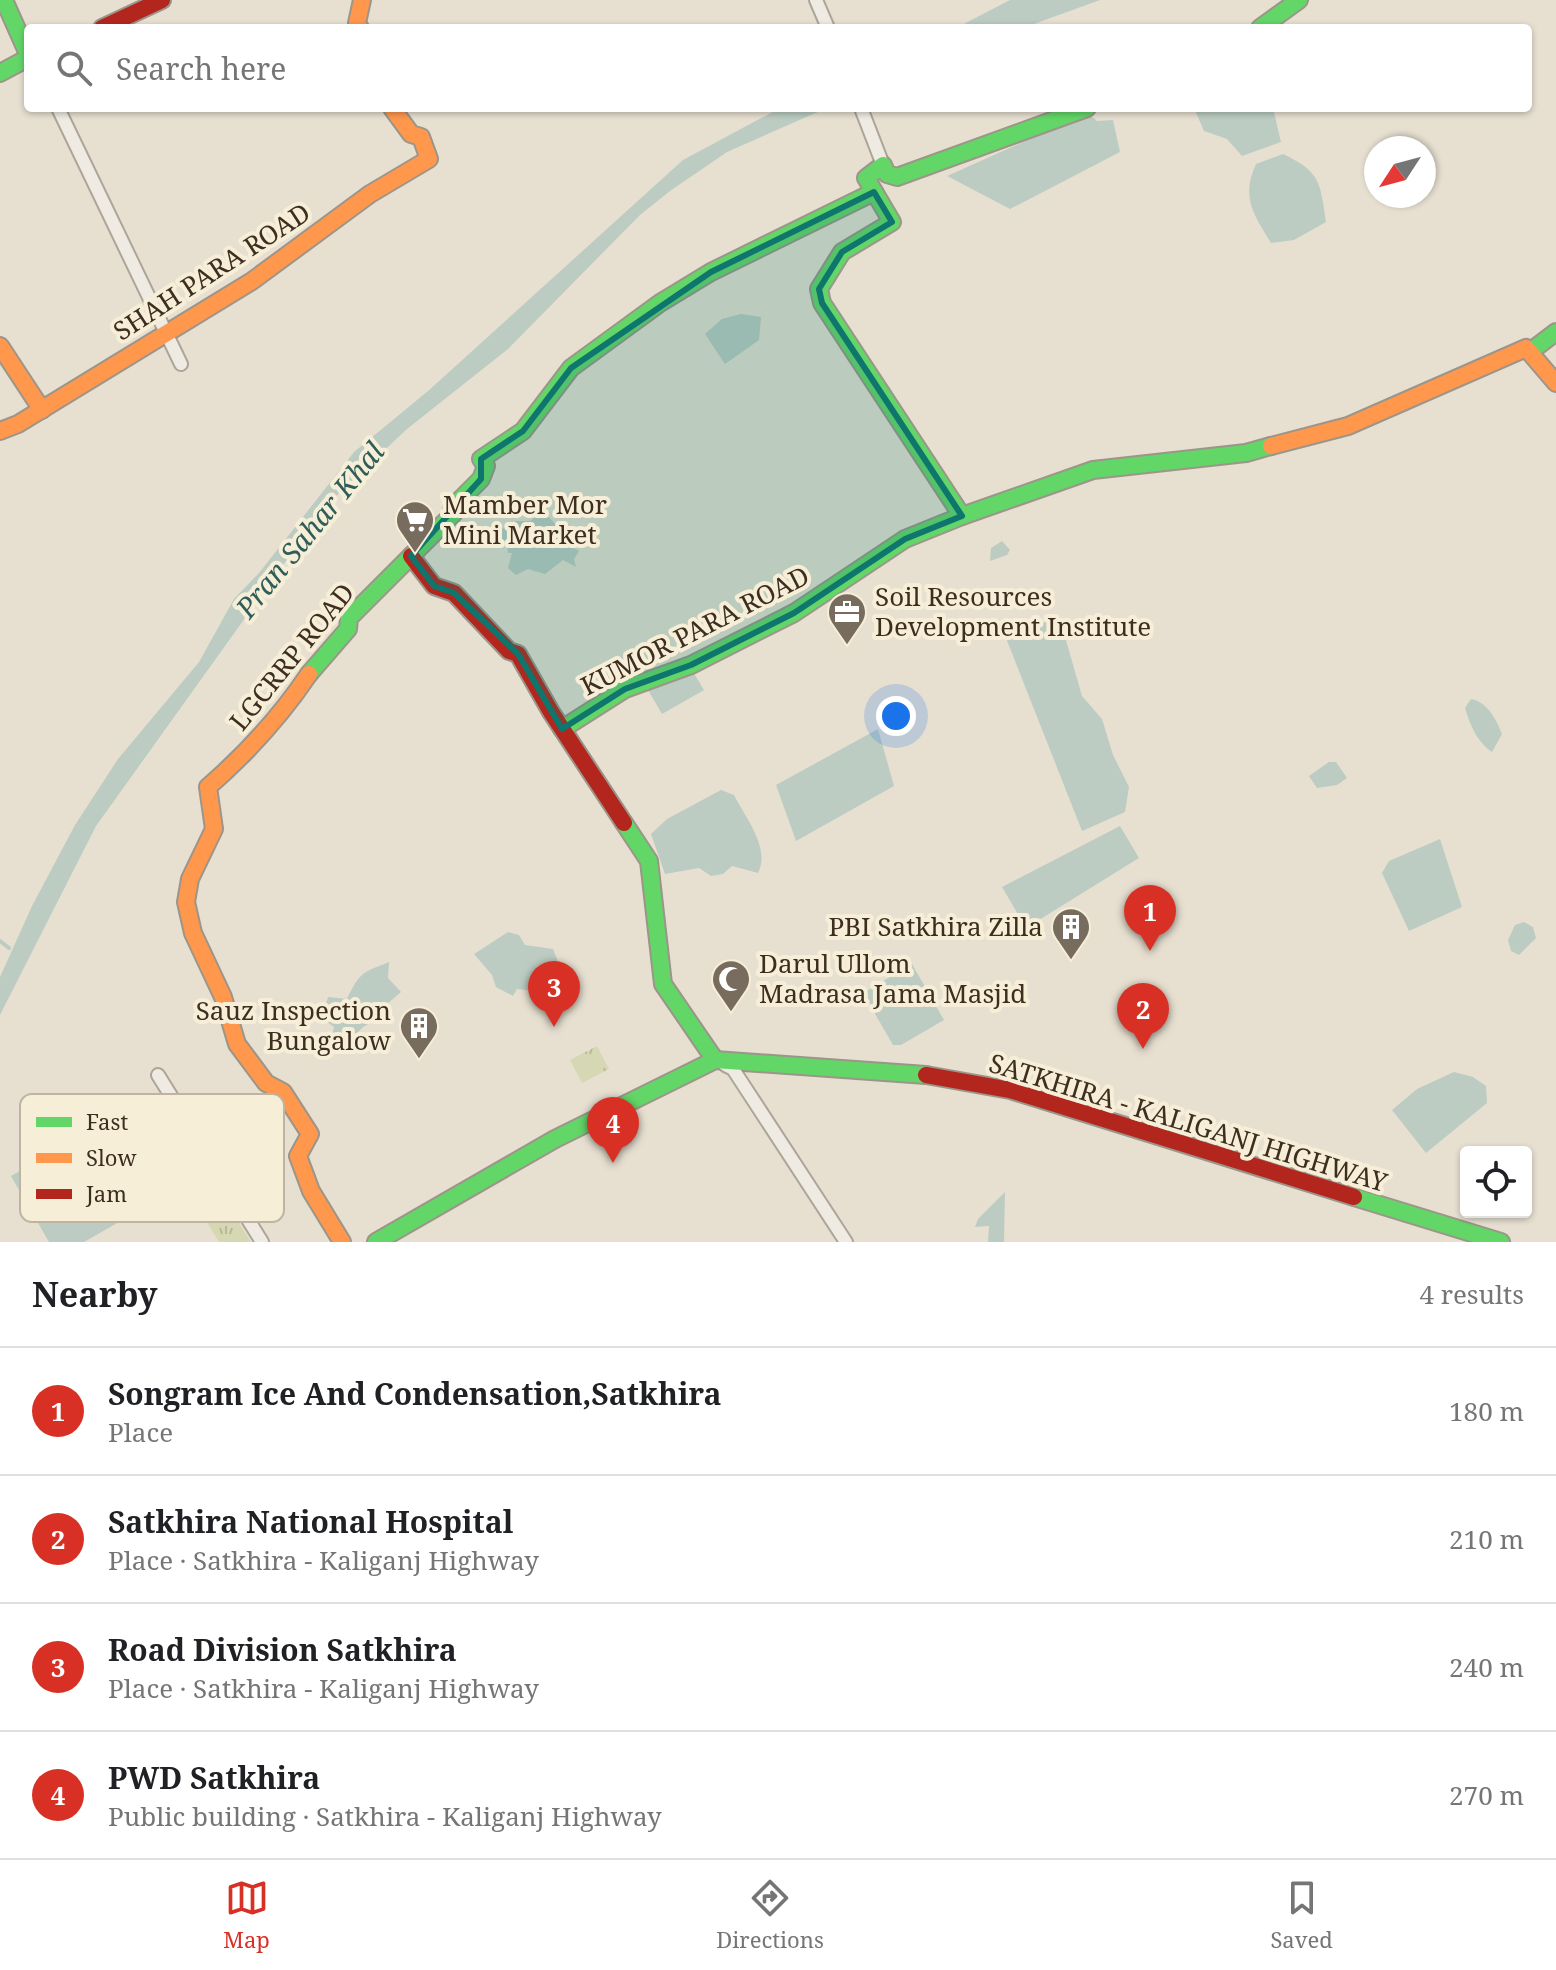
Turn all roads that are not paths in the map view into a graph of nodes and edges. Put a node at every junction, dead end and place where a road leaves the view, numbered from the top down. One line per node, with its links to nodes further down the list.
1 (4, 0): 10 (main road)
2 (162, 0): 6 (main road)
3 (362, 0): 7 (main road)
4 (816, 0): 8 (street)
5 (1299, 0): 9 (main road)
6 (111, 24)
7 (358, 24)
8 (826, 24)
9 (1266, 24)
10 (24, 47)
11 (24, 58): 12 (main road)
12 (0, 73)
13 (60, 112): 19 (street)
14 (395, 112): 19 (main road, SHAH PARA ROAD)
15 (863, 112): 17 (street)
16 (1076, 112): 17 (main road)
17 (883, 165): 18 (main road)
18 (874, 192): 27 (main road); 28 (main road, LGCRRP ROAD)
19 (166, 331): 23 (street); 25 (main road, SHAH PARA ROAD)
20 (1556, 332): 22 (main road)
21 (0, 346): 25 (main road)
22 (1531, 351): 24 (main road); 27 (main road, KUMOR PARA ROAD)
23 (181, 364)
24 (1556, 383)
25 (42, 410): 26 (main road, SHAH PARA ROAD)
26 (0, 431)
27 (962, 516): 29 (main road, KUMOR PARA ROAD)
28 (411, 556): 29 (main road, KUMOR PARA ROAD); 35 (main road, LGCRRP ROAD)
29 (562, 729): 30 (main road, KUMOR PARA ROAD)
30 (715, 1060): 36 (main road, SATKHIRA - KALIGANJ HIGHWAY); 37 (street); 38 (main road, SATKHIRA - KALIGANJ HIGHWAY)
31 (158, 1075): 32 (street)
32 (170, 1094)
33 (250, 1222): 34 (street)
34 (262, 1242)
35 (342, 1242)
36 (376, 1242)
37 (846, 1242)
38 (1501, 1242)

